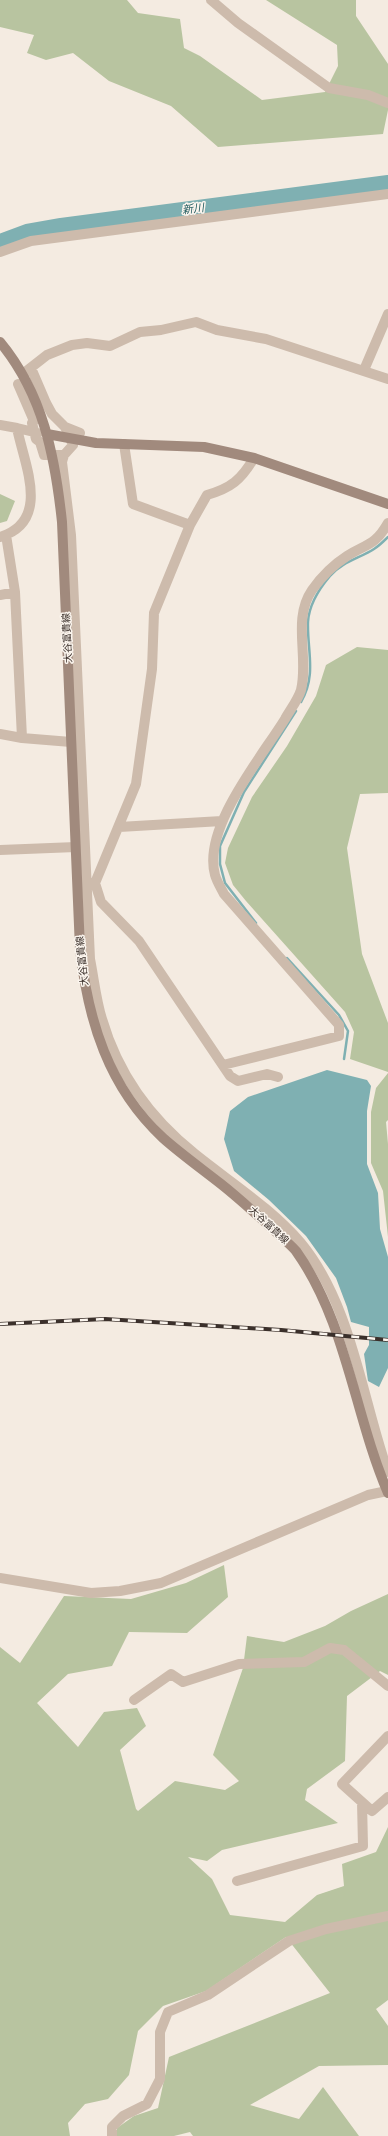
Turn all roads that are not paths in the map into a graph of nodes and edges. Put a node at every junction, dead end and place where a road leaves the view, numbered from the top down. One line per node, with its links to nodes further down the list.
1 (211, 0): 2 (street)
2 (388, 103)
3 (388, 194): 4 (street)
4 (0, 252)
5 (388, 314): 7 (street)
6 (0, 342): 8 (main road, 大谷富貴線)
7 (364, 370): 8 (street); 9 (street)
8 (27, 371): 11 (main road, 大谷富貴線); 12 (street)
9 (388, 379)
10 (18, 384): 11 (street)
11 (36, 413): 12 (street); 16 (street); 18 (main road, 大谷富貴線)
12 (52, 414): 14 (street)
13 (0, 426): 15 (street)
14 (65, 427): 17 (street); 19 (street)
15 (17, 428): 16 (street); 27 (street)
16 (35, 432): 18 (street); 21 (street)
17 (80, 433)
18 (47, 434): 19 (main road); 21 (main road, 大谷富貴線)
19 (68, 438): 20 (main road); 22 (street)
20 (124, 444): 23 (main road); 26 (street)
21 (52, 455): 22 (street); 32 (main road, 大谷富貴線)
22 (64, 455): 39 (street)
23 (254, 458): 24 (main road); 26 (street)
24 (388, 504)
25 (388, 523): 33 (street)
26 (190, 525): 34 (street)
27 (3, 536): 28 (street)
28 (15, 592): 29 (street); 31 (street)
29 (0, 595)
30 (0, 734): 31 (street)
31 (22, 738): 32 (street)
32 (71, 742): 35 (main road, 大谷富貴線)
33 (222, 821): 34 (street); 37 (street)
34 (119, 828): 37 (street)
35 (76, 847): 36 (street); 40 (main road, 大谷富貴線)
36 (0, 850)
37 (223, 1065): 38 (street)
38 (278, 1077)
39 (388, 1472)
40 (387, 1492): 41 (street)
41 (0, 1578)
42 (388, 1686): 43 (street)
43 (134, 1700)
44 (388, 1736): 46 (street)
45 (388, 1797): 46 (street)
46 (362, 1802): 47 (street)
47 (237, 1881)
48 (388, 1916): 49 (street)
49 (112, 2136)

